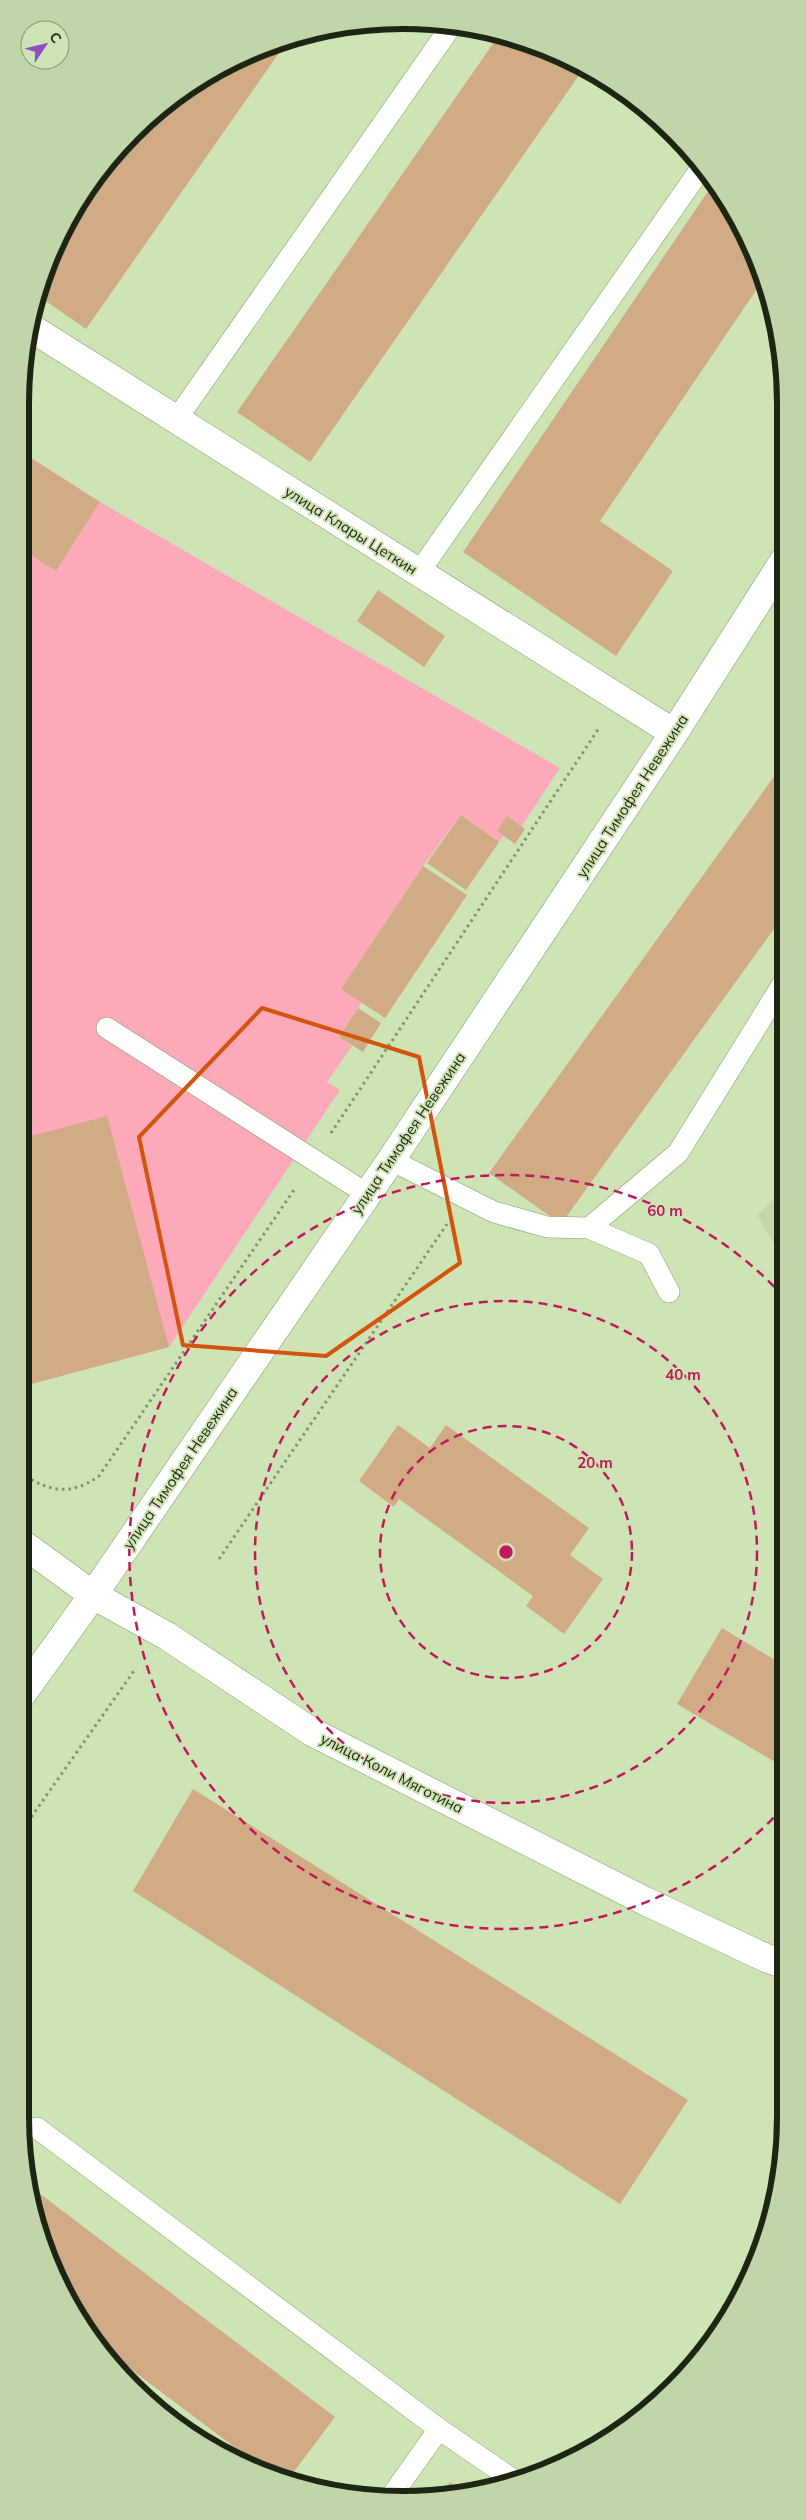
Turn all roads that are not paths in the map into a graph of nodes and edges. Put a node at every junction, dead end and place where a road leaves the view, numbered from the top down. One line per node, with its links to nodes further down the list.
1 (447, 32): 4 (lane)
2 (698, 173): 5 (lane)
3 (36, 331): 4 (street, улица Клары Цеткин)
4 (176, 420): 5 (street, улица Клары Цеткин)
5 (419, 572): 7 (street, улица Клары Цеткин)
6 (777, 580): 7 (street, улица Тимофея Невежина)
7 (674, 733): 10 (street, улица Тимофея Невежина)
8 (777, 993): 12 (lane)
9 (107, 1028): 11 (lane)
10 (390, 1160): 11 (street, улица Тимофея Невежина); 12 (lane)
11 (367, 1194): 15 (street, улица Тимофея Невежина)
12 (589, 1228): 13 (lane)
13 (669, 1292)
14 (29, 1549): 15 (street, улица Коли Мяготина)
15 (93, 1595): 16 (street, улица Тимофея Невежина); 17 (street, улица Коли Мяготина)
16 (29, 1684)
17 (777, 1962)
18 (37, 2128): 19 (lane)
19 (439, 2429): 20 (lane); 21 (lane)
20 (507, 2476)
21 (395, 2491)

